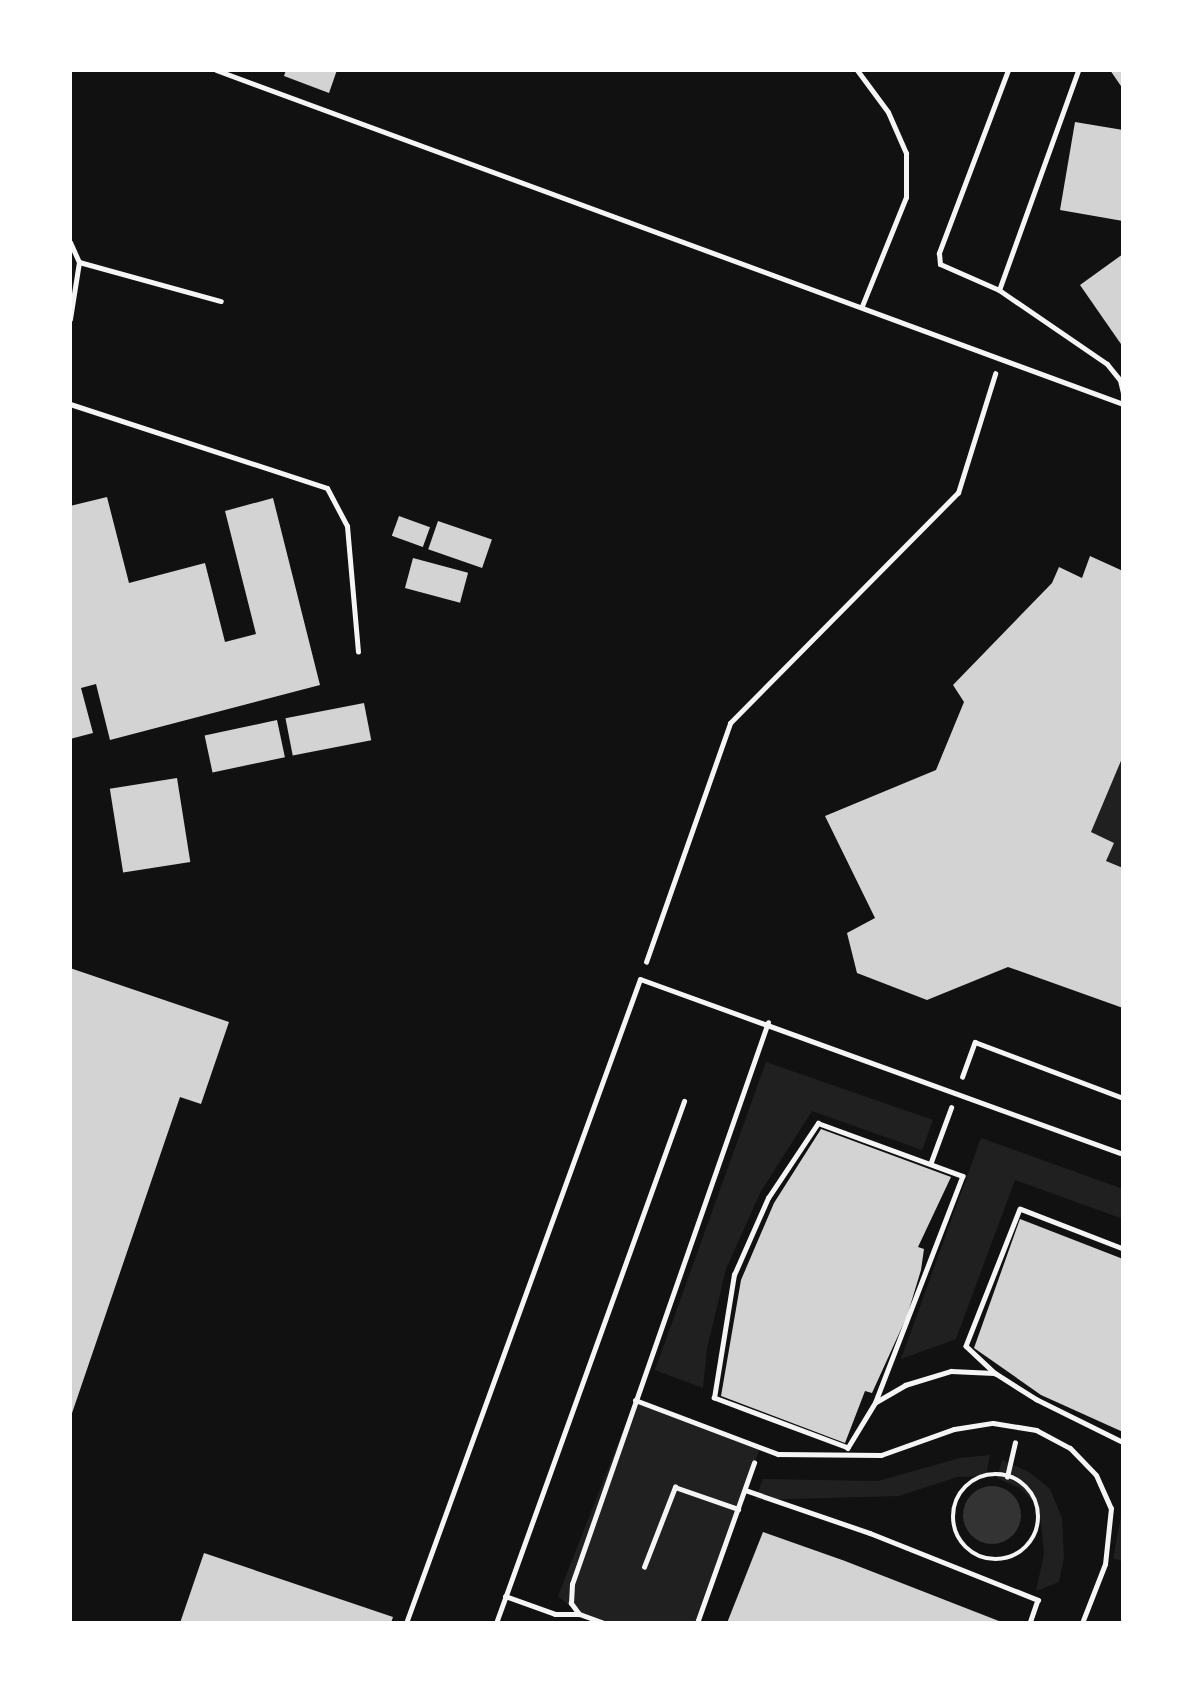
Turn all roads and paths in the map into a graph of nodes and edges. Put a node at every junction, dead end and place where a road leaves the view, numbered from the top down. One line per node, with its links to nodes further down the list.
1 (216, 70): 5 (lane)
2 (857, 70): 10 (lane)
3 (1008, 70): 8 (lane)
4 (1078, 70): 8 (lane)
5 (237, 73): 10 (lane)
6 (70, 242): 7 (lane)
7 (79, 262): 9 (lane); 11 (lane)
8 (999, 289): 13 (lane)
9 (221, 301)
10 (862, 306): 12 (lane)
11 (70, 318)
12 (1000, 357): 15 (lane); 17 (path)
13 (1123, 393)
14 (70, 404): 16 (lane)
15 (1123, 404)
16 (358, 652)
17 (640, 979): 18 (lane); 37 (lane)
18 (768, 1022): 19 (lane); 26 (lane)
19 (956, 1094): 20 (path); 22 (lane); 23 (path)
20 (1123, 1098)
21 (684, 1101): 35 (lane)
22 (1123, 1154)
23 (931, 1163): 27 (path); 27 (path)
24 (1123, 1249): 25 (path)
25 (995, 1373): 27 (path); 29 (path)
26 (635, 1400): 30 (lane); 36 (lane)
27 (876, 1402)
28 (1018, 1426): 30 (lane); 31 (path); 42 (lane)
29 (1123, 1442)
30 (760, 1448): 32 (path)
31 (1007, 1476): 31 (path)
32 (744, 1490): 33 (path); 41 (path)
33 (738, 1509): 34 (path); 40 (path)
34 (644, 1567)
35 (505, 1597): 36 (lane); 38 (lane)
36 (579, 1614): 39 (lane)
37 (406, 1623)
38 (496, 1623)
39 (604, 1623)
40 (697, 1623)
41 (1030, 1623)
42 (1082, 1623)

